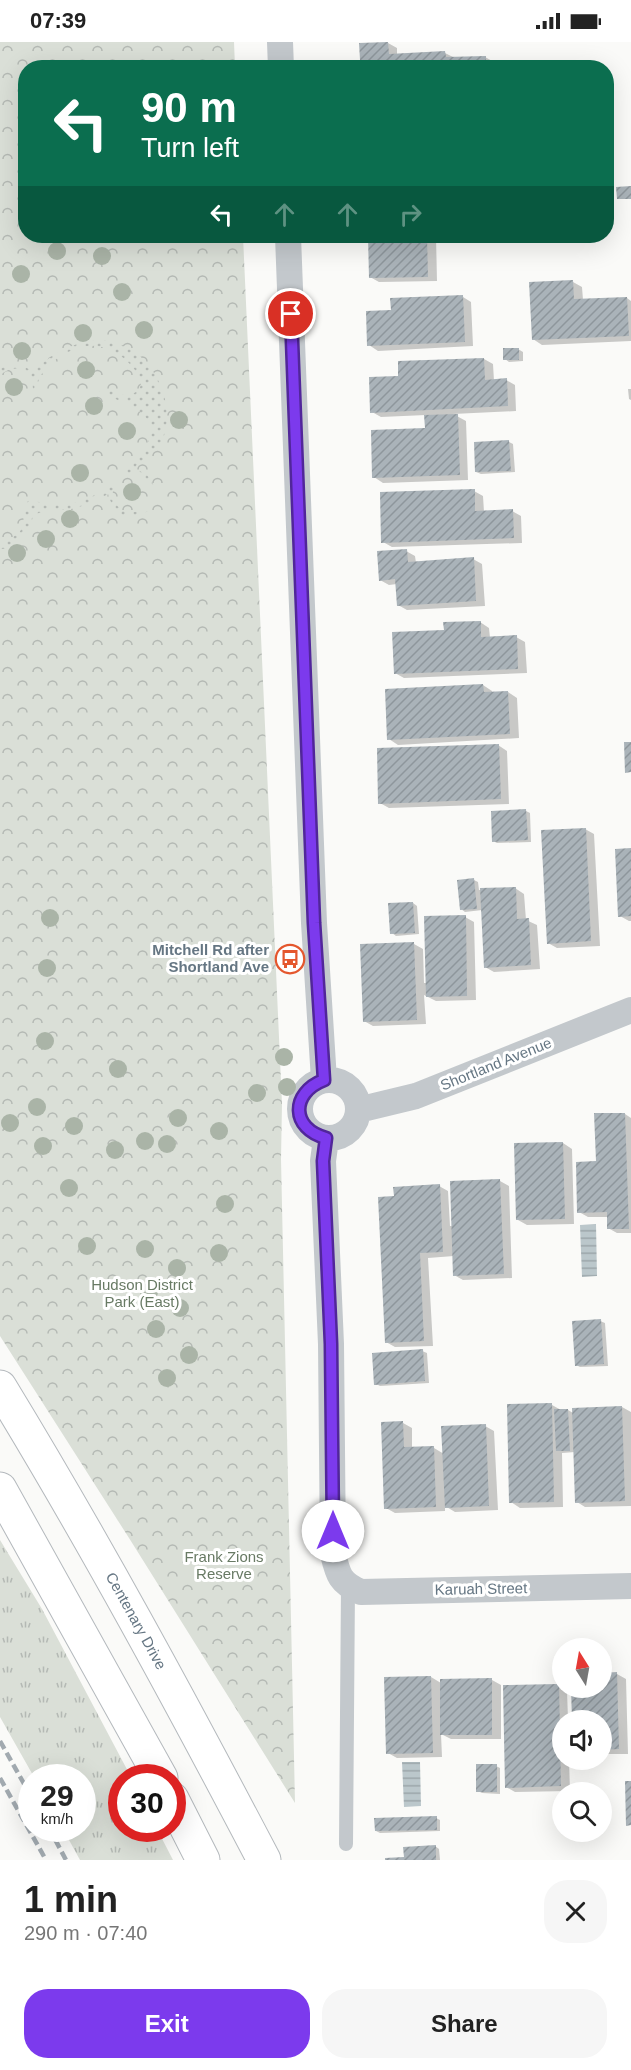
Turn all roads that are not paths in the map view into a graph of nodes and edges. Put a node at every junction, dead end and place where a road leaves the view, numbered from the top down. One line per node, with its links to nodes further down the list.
1 (280, 42): 2 (street)
2 (281, 60)
3 (288, 243): 5 (street)
4 (631, 1010): 6 (street, Shortland Avenue)
5 (324, 1080): 6 (street); 7 (street)
6 (358, 1110): 7 (street)
7 (326, 1138): 10 (street)
8 (0, 1387): 16 (highway, Centenary Drive)
9 (0, 1490): 12 (highway)
10 (343, 1580): 11 (street, Karuah Street); 14 (lane)
11 (631, 1586)
12 (153, 1764)
13 (186, 1827): 15 (highway)
14 (346, 1844)
15 (203, 1860)
16 (264, 1860)

